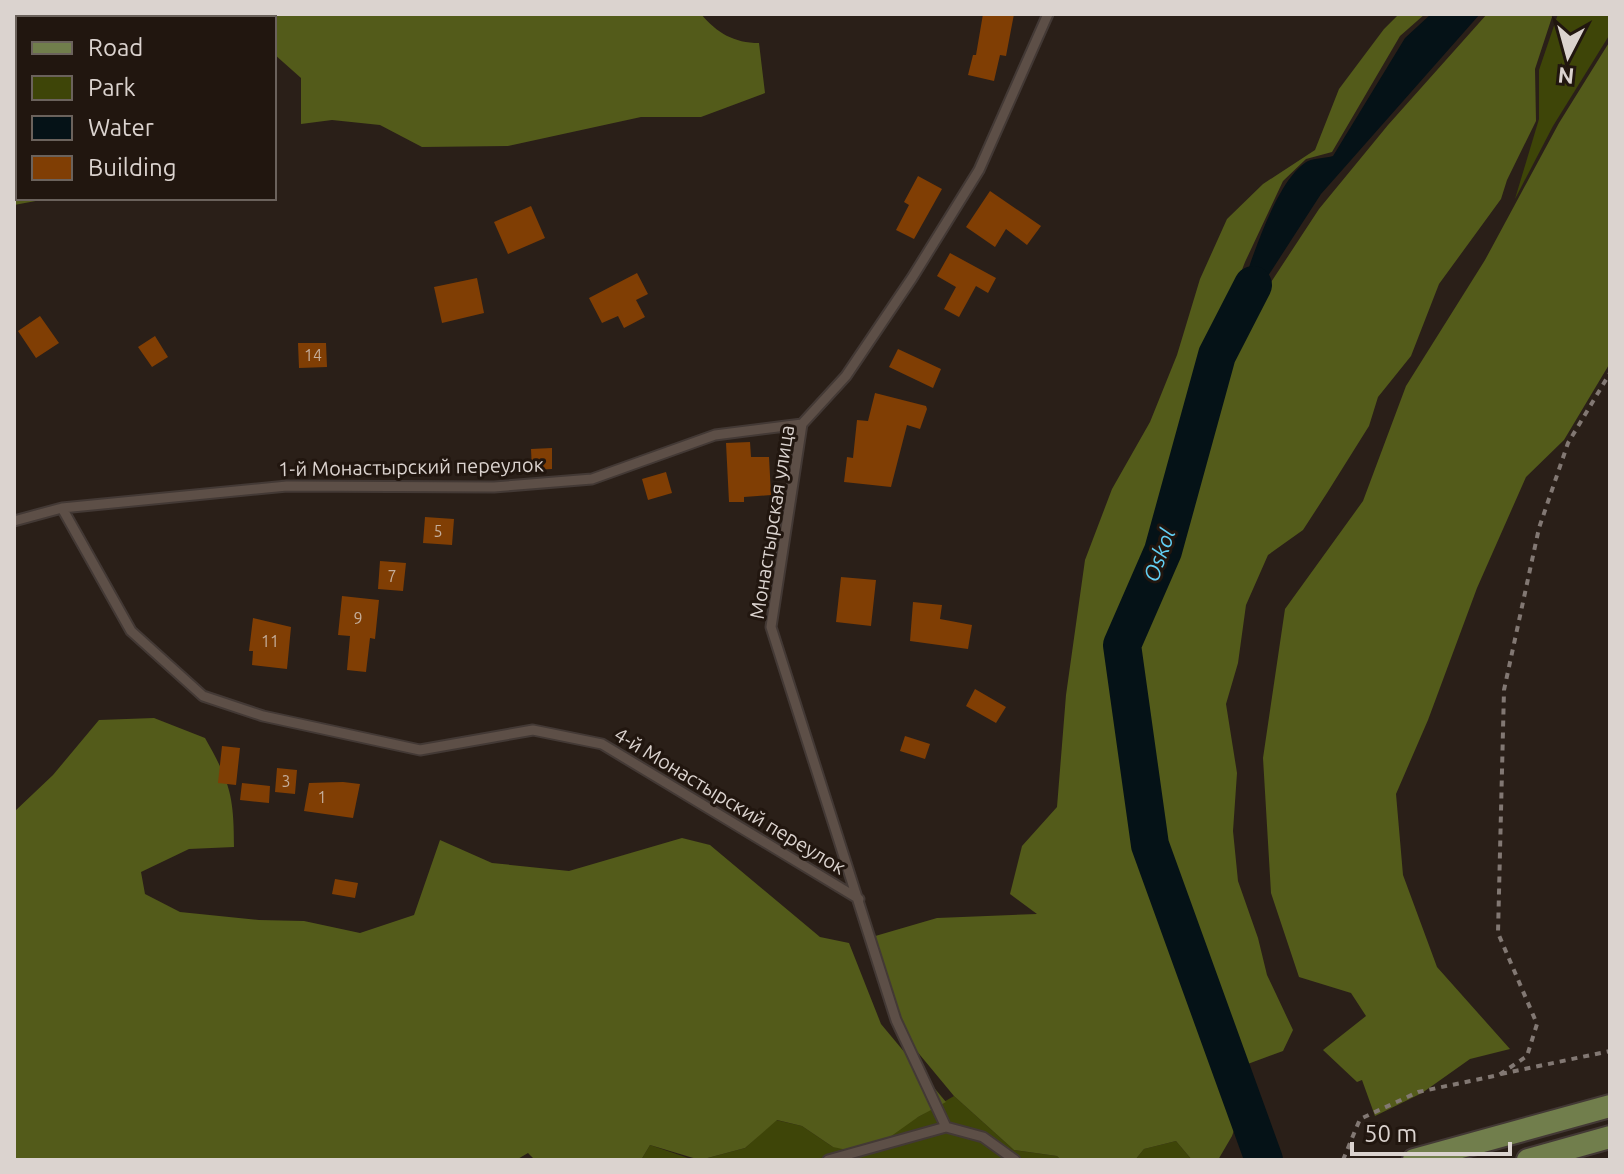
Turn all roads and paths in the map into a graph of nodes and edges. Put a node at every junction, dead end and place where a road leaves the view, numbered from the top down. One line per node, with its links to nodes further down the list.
1 (1048, 14): 3 (lane, Монастырская улица)
2 (1610, 373): 8 (path)
3 (802, 424): 4 (lane, 1-й Монастырский переулок); 6 (lane, Монастырская улица)
4 (62, 508): 5 (lane, 1-й Монастырский переулок); 6 (lane, 4-й Монастырский переулок)
5 (14, 521)
6 (859, 899): 10 (lane, Монастырская улица)
7 (1610, 1051): 8 (path)
8 (1499, 1075): 14 (path)
9 (1610, 1106): 15 (main road)
10 (946, 1127): 12 (lane); 13 (lane)
11 (1610, 1137): 16 (main road)
12 (828, 1160)
13 (1015, 1160)
14 (1343, 1160)
15 (1414, 1160)
16 (1528, 1160)

